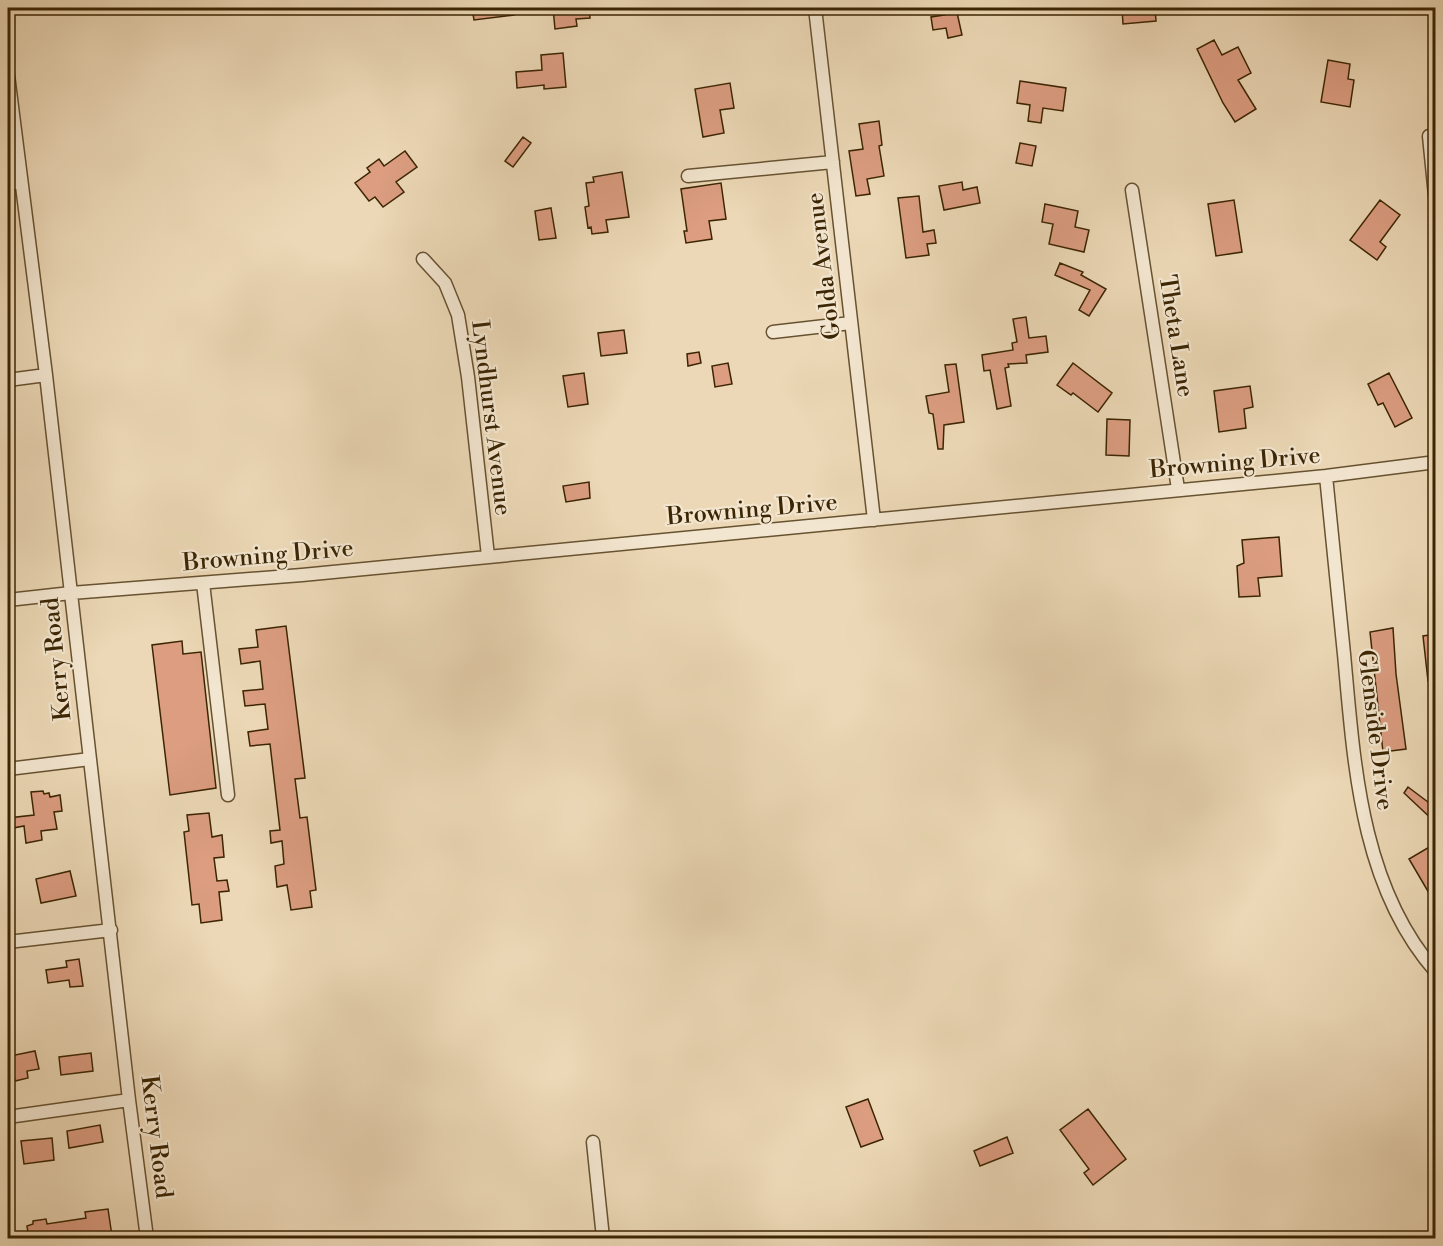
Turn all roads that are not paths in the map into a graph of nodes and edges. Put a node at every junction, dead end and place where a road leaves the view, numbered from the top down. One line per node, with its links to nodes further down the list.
1 (815, 8): 4 (street, Golda Avenue)
2 (8, 75): 6 (street, Kerry Road)
3 (1429, 136): 9 (street)
4 (832, 162): 5 (street); 11 (street, Golda Avenue)
5 (688, 176)
6 (21, 182): 7 (street); 13 (street, Kerry Road)
7 (8, 184)
8 (1132, 189): 17 (street, Theta Lane)
9 (1436, 206)
10 (423, 259): 19 (street, Lyndhurst Avenue)
11 (851, 323): 12 (street); 18 (street, Golda Avenue)
12 (773, 332)
13 (46, 375): 14 (street); 21 (street, Kerry Road)
14 (8, 380)
15 (1436, 462): 16 (street, Browning Drive)
16 (1326, 476): 17 (street, Browning Drive); 28 (street, Glenside Drive)
17 (1178, 489): 18 (street, Browning Drive)
18 (874, 520): 19 (street, Browning Drive)
19 (488, 556): 20 (street, Browning Drive)
20 (203, 583): 21 (street, Browning Drive); 25 (street)
21 (71, 593): 22 (street, Browning Drive); 23 (street, Kerry Road)
22 (8, 600)
23 (90, 759): 24 (street); 26 (street, Kerry Road)
24 (8, 769)
25 (228, 795)
26 (111, 930): 27 (street); 29 (street, Kerry Road)
27 (8, 942)
28 (1436, 972)
29 (129, 1100): 30 (street); 32 (street, Kerry Road)
30 (8, 1117)
31 (593, 1142): 33 (street)
32 (147, 1239)
33 (603, 1239)

